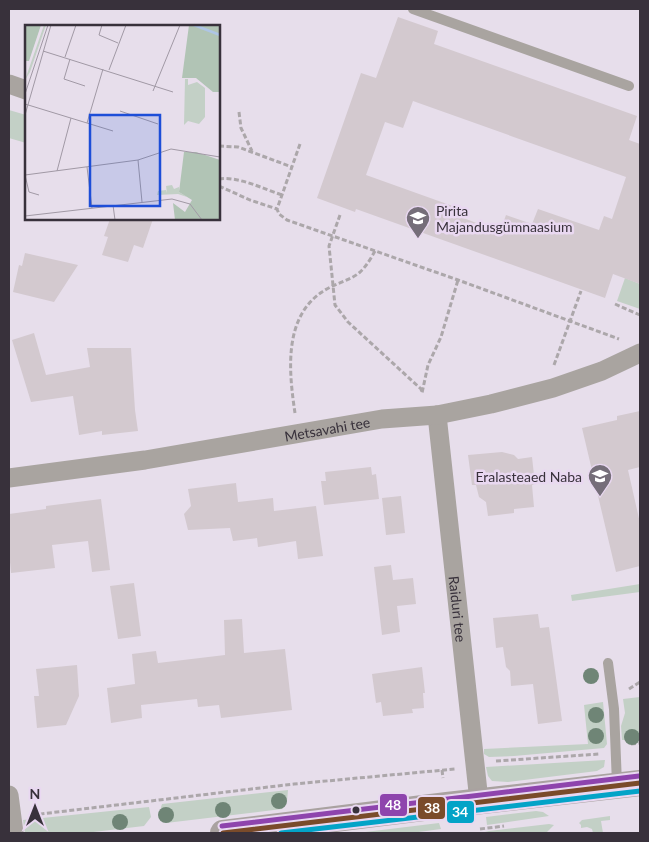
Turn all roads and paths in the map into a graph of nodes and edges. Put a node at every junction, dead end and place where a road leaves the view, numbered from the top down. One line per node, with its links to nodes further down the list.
1 (413, 9): 3 (lane)
2 (9, 84): 4 (street)
3 (629, 86)
4 (25, 90)
5 (239, 112): 8 (path)
6 (300, 144): 9 (path)
7 (220, 146): 8 (path)
8 (252, 152): 9 (path)
9 (292, 167): 12 (path)
10 (220, 179): 12 (path)
11 (220, 186): 13 (path)
12 (282, 195): 13 (path)
13 (277, 210): 15 (path)
14 (340, 215): 15 (path)
15 (332, 236): 16 (path); 18 (path)
16 (375, 251): 17 (path); 18 (path)
17 (458, 280): 18 (path); 22 (path)
18 (333, 285): 27 (path)
19 (581, 291): 22 (path)
20 (615, 304): 21 (path)
21 (640, 315)
22 (570, 321): 23 (path); 25 (path)
23 (624, 341)
24 (640, 353): 26 (street, Metsavahi tee)
25 (553, 367)
26 (437, 415): 27 (street, Metsavahi tee); 33 (street, Raiduri tee)
27 (298, 433): 28 (street, Metsavahi tee)
28 (9, 478)
29 (608, 663): 36 (lane)
30 (640, 682): 31 (path)
31 (624, 692)
32 (605, 754): 33 (path)
33 (474, 767): 34 (path); 38 (street, Raiduri tee)
34 (442, 770): 35 (path); 39 (path)
35 (444, 778)
36 (629, 784): 38 (main road)
37 (9, 795): 39 (street)
38 (479, 801): 40 (main road)
39 (12, 825)
40 (223, 833)

